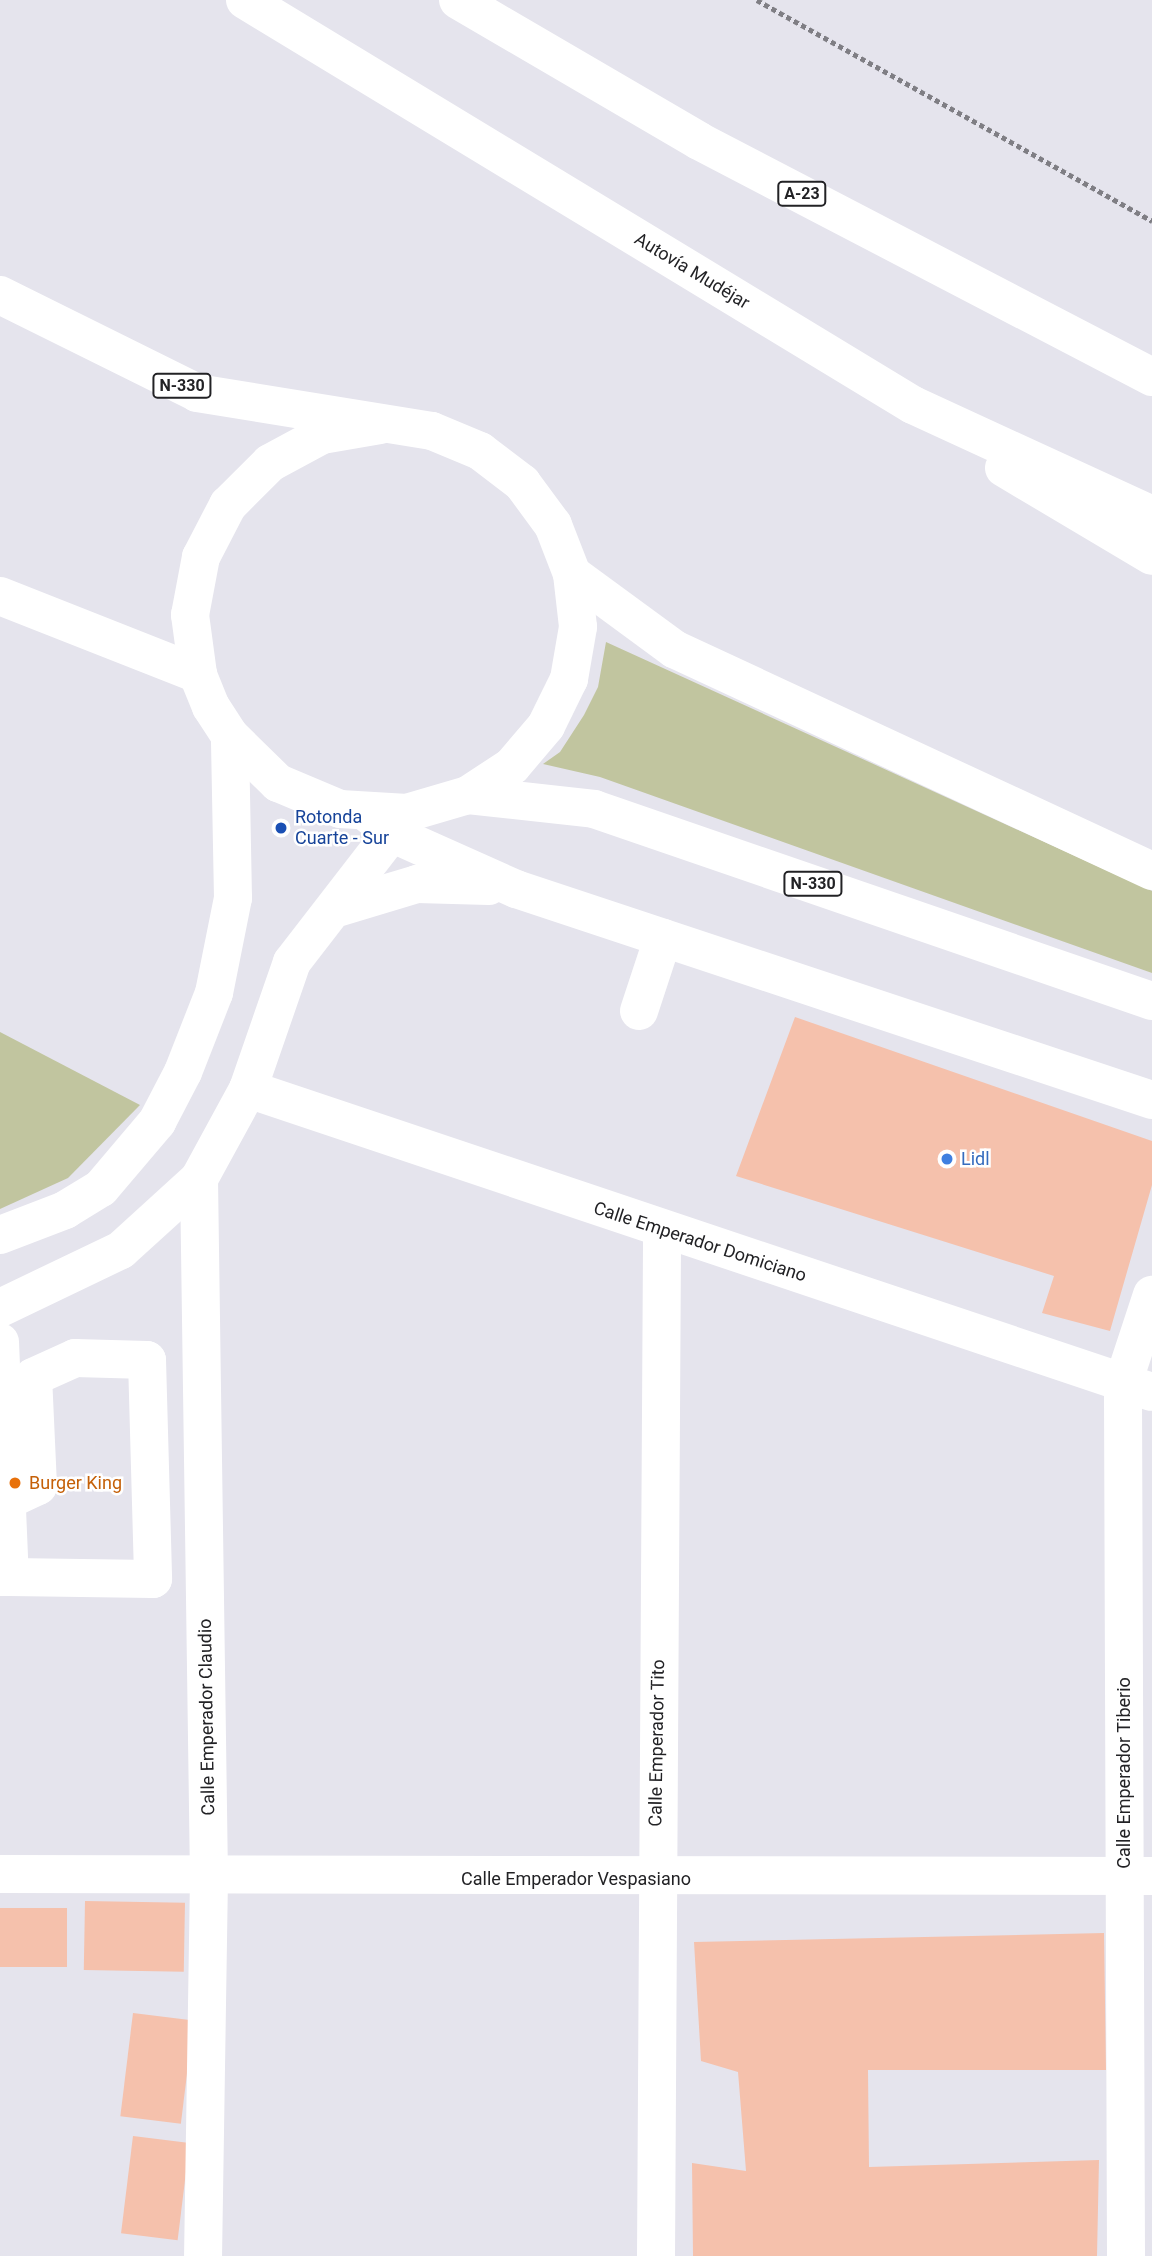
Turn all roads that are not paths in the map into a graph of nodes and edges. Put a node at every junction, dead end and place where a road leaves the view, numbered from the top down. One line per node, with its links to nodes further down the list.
1 (245, 0): 5 (main road, Autovía Mudéjar)
2 (458, 0): 4 (main road, A-23)
3 (0, 295): 6 (main road, N-330)
4 (1152, 377)
5 (913, 405): 7 (main road, Autovía Mudéjar); 8 (main road)
6 (380, 425): 9 (main road, N-330); 11 (main road, N-330)
7 (1152, 515)
8 (1152, 556)
9 (572, 574): 13 (main road, N-330); 15 (main road)
10 (0, 596): 11 (main road)
11 (198, 674): 12 (main road, N-330)
12 (230, 736): 14 (main road, N-330); 25 (main road)
13 (468, 795): 14 (main road, N-330); 19 (main road, N-330)
14 (389, 820): 16 (main road); 17 (main road)
15 (1152, 871)
16 (516, 888): 17 (main road); 18 (main road)
17 (324, 915): 21 (main road)
18 (663, 938): 20 (main road); 22 (main road)
19 (1152, 1001)
20 (639, 1011)
21 (248, 1089): 23 (main road); 24 (main road, Calle Emperador Domiciano)
22 (1152, 1100)
23 (199, 1178): 27 (main road); 34 (main road, Calle Emperador Claudio)
24 (662, 1230): 29 (main road, Calle Emperador Domiciano); 35 (main road, Calle Emperador Tito)
25 (0, 1235)
26 (1152, 1295): 29 (main road, Calle Emperador Tiberio)
27 (0, 1308)
28 (0, 1342): 30 (main road)
29 (1137, 1387): 33 (main road, Calle Emperador Tiberio)
30 (8, 1500): 31 (main road); 31 (main road)
31 (5, 1577)
32 (0, 1874): 34 (main road, Calle Emperador Vespasiano)
33 (1138, 1876): 35 (main road, Calle Emperador Vespasiano); 38 (main road, Calle Emperador Tiberio)
34 (209, 1877): 35 (main road, Calle Emperador Vespasiano); 36 (main road, Calle Emperador Claudio)
35 (656, 1880): 37 (main road, Calle Emperador Tito)
36 (203, 2256)
37 (656, 2256)
38 (1126, 2256)

